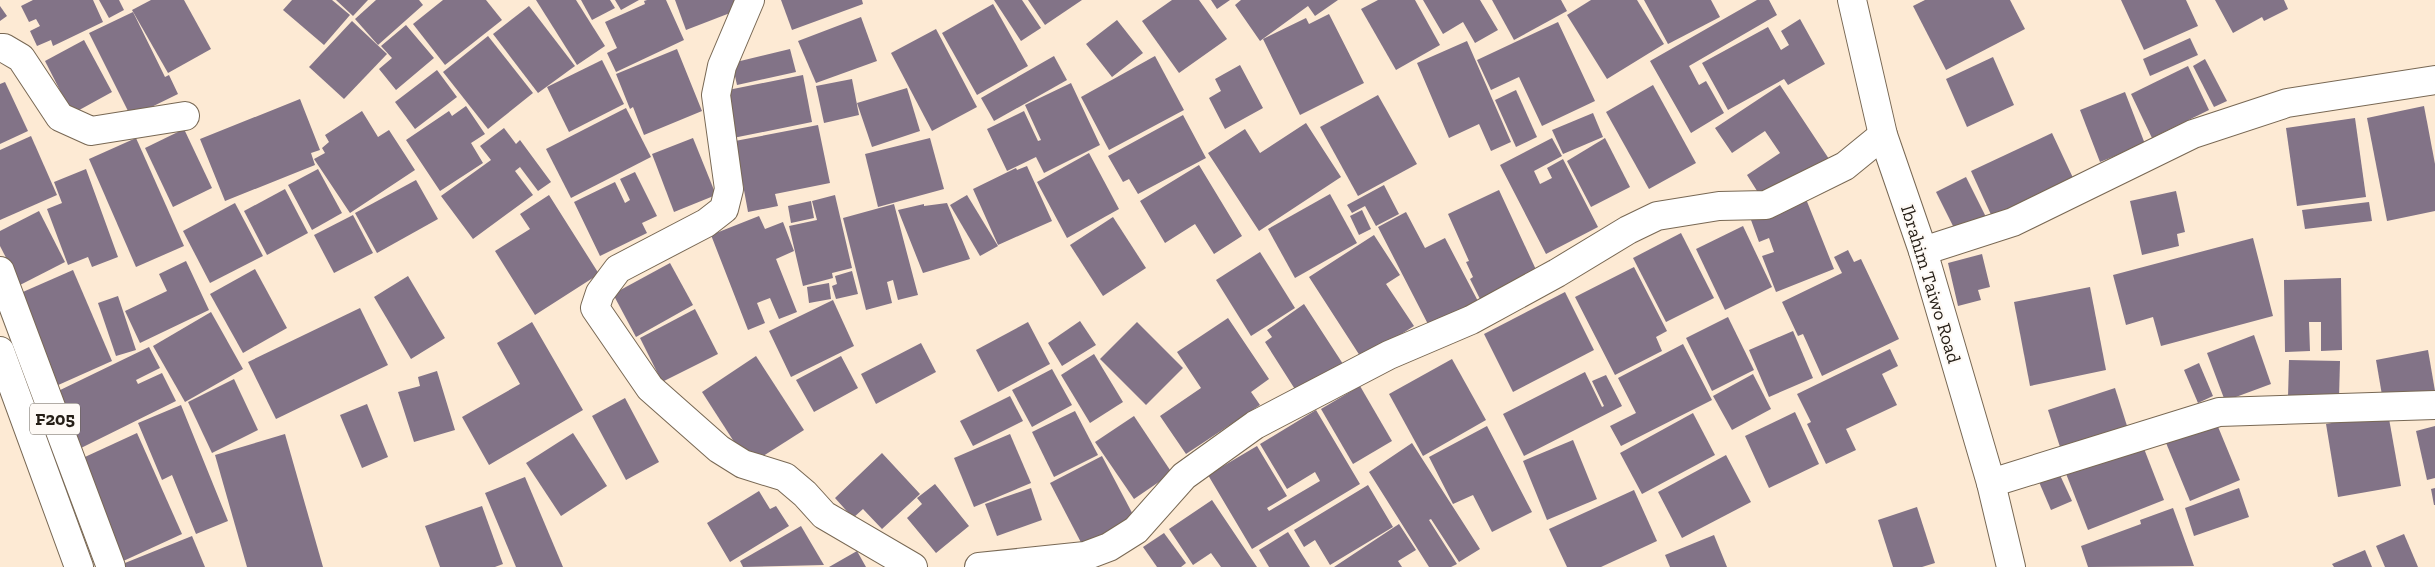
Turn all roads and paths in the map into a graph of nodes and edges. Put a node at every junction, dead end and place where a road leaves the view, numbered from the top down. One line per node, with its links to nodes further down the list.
1 (750, 0): 14 (street)
2 (1852, 0): 6 (street, Ibrahim Taiwo Road)
3 (0, 48): 5 (street)
4 (2435, 80): 7 (street)
5 (185, 116)
6 (1883, 135): 7 (street, Ibrahim Taiwo Road); 15 (street)
7 (1923, 251): 11 (street, Ibrahim Taiwo Road)
8 (0, 271): 13 (street, F205)
9 (0, 351): 12 (street, F205)
10 (2435, 405): 11 (street)
11 (1990, 483): 16 (street, Ibrahim Taiwo Road)
12 (79, 567)
13 (111, 567)
14 (913, 567)
15 (979, 567)
16 (2011, 567)

